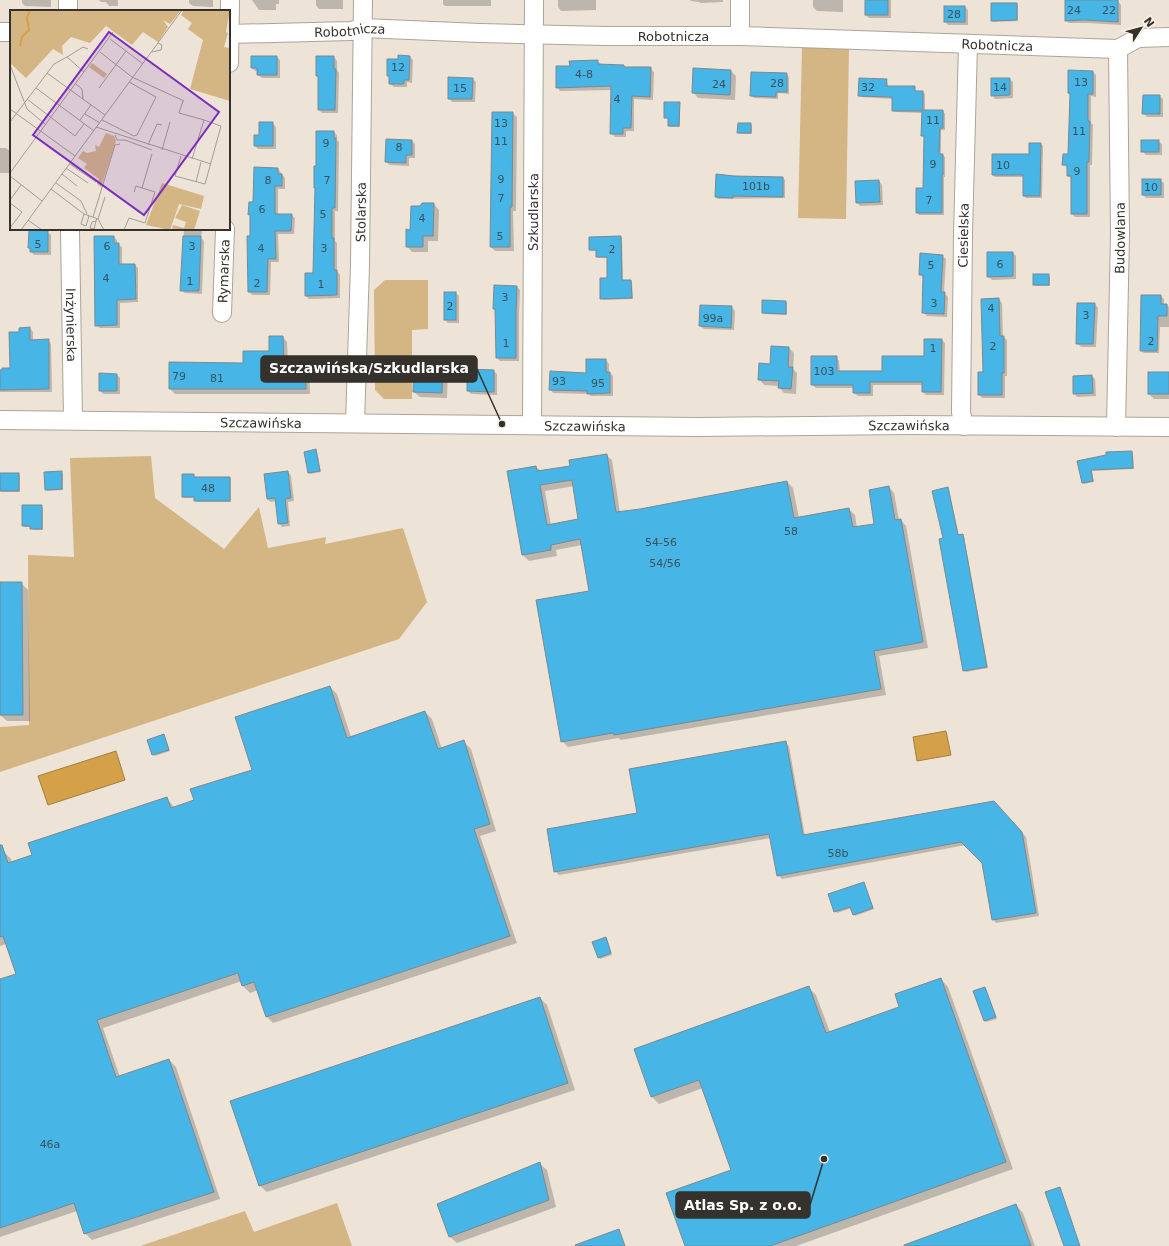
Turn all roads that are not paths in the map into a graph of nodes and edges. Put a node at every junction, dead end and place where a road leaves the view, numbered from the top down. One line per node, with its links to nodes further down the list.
1 (230, 0): 5 (street)
2 (363, 0): 6 (street, Stolarska)
3 (534, 0): 8 (street, Szkudlarska)
4 (740, 0): 9 (street)
5 (230, 10)
6 (363, 28): 7 (street, Robotnicza); 8 (street, Robotnicza); 18 (street, Stolarska)
7 (230, 34)
8 (534, 34): 9 (street, Robotnicza); 19 (street, Szkudlarska)
9 (740, 36): 11 (street, Robotnicza)
10 (1169, 37): 12 (street)
11 (968, 44): 12 (street, Robotnicza); 20 (street, Ciesielska)
12 (1118, 49): 21 (street, Budowlana)
13 (70, 230): 17 (street, Inżynierska)
14 (225, 230): 15 (street, Rymarska)
15 (222, 313)
16 (0, 420): 17 (street, Szczawińska)
17 (73, 420): 18 (street, Szczawińska)
18 (355, 423): 19 (street, Szczawińska)
19 (532, 424): 20 (street, Szczawińska)
20 (964, 426): 21 (street, Szczawińska)
21 (1116, 427): 22 (street, Szczawińska)
22 (1169, 427)

